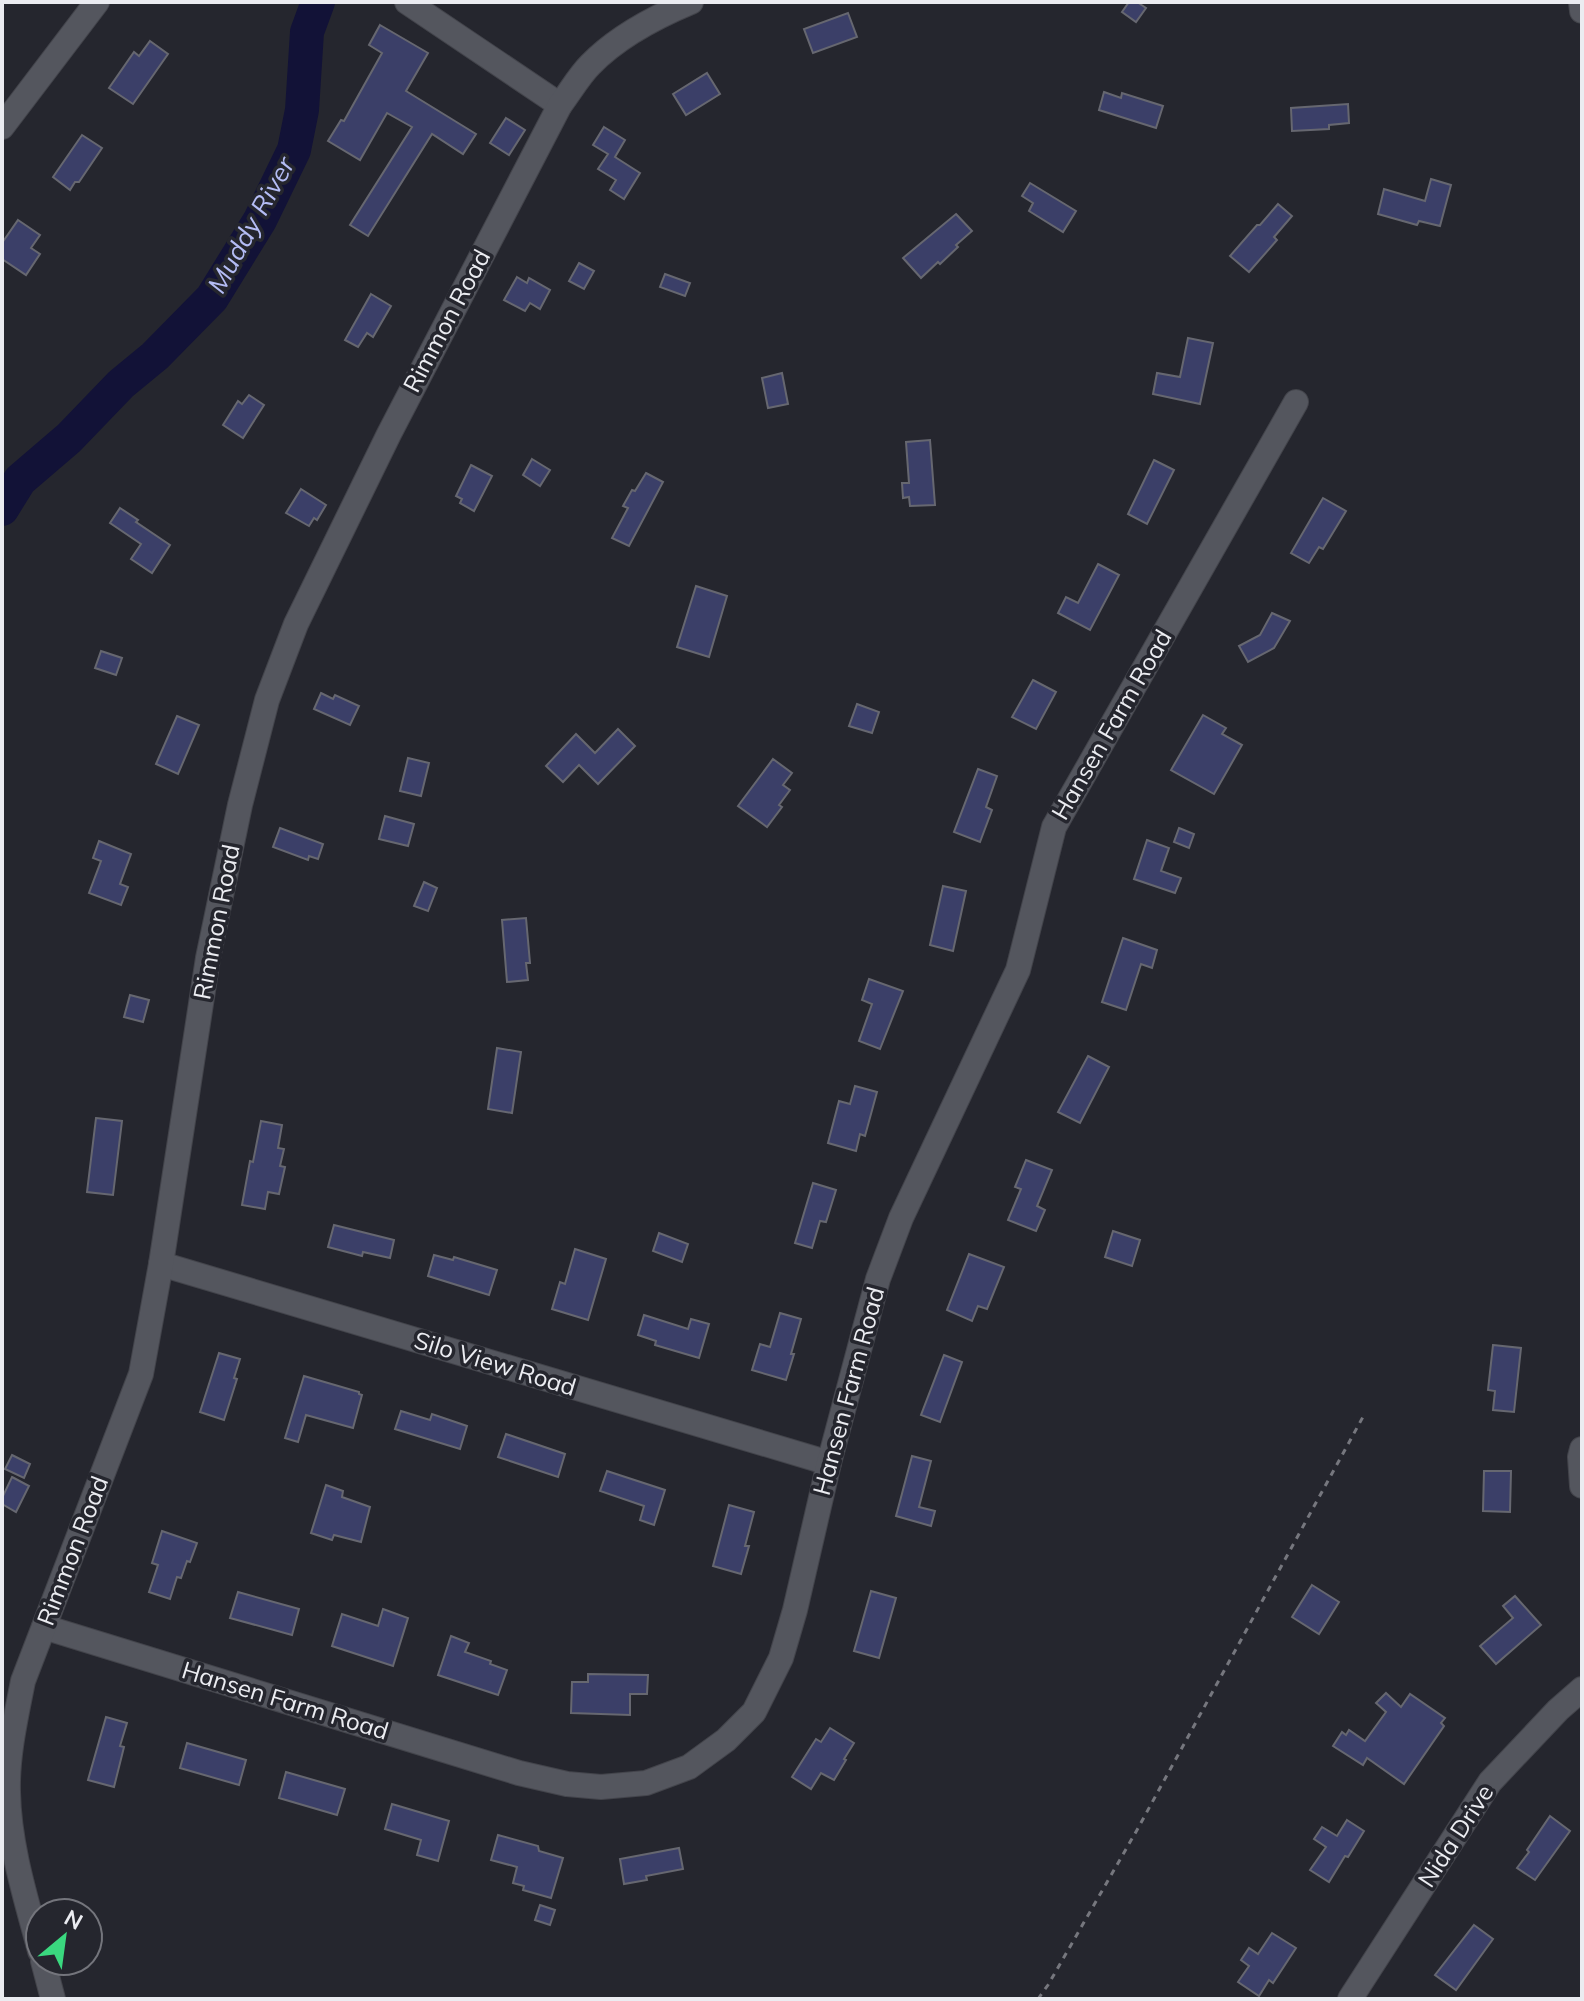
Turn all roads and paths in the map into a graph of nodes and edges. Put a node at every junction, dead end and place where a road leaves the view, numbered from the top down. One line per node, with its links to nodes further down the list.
1 (97, 2): 7 (street)
2 (407, 2): 6 (street)
3 (691, 2): 6 (street, Rimmon Road)
4 (1581, 2): 5 (street)
5 (1582, 11)
6 (560, 105): 9 (street, Rimmon Road)
7 (2, 127)
8 (1296, 402): 12 (street, Hansen Farm Road)
9 (161, 1264): 12 (street, Silo View Road); 14 (street, Rimmon Road)
10 (1364, 1415): 19 (path)
11 (1582, 1449): 13 (street)
12 (829, 1463): 14 (street, Hansen Farm Road)
13 (1582, 1486)
14 (44, 1627): 16 (street, Rimmon Road)
15 (1582, 1689): 20 (street, Nida Drive)
16 (26, 1897)
17 (47, 1977): 18 (street)
18 (53, 1999)
19 (1038, 1999)
20 (1350, 1999)

